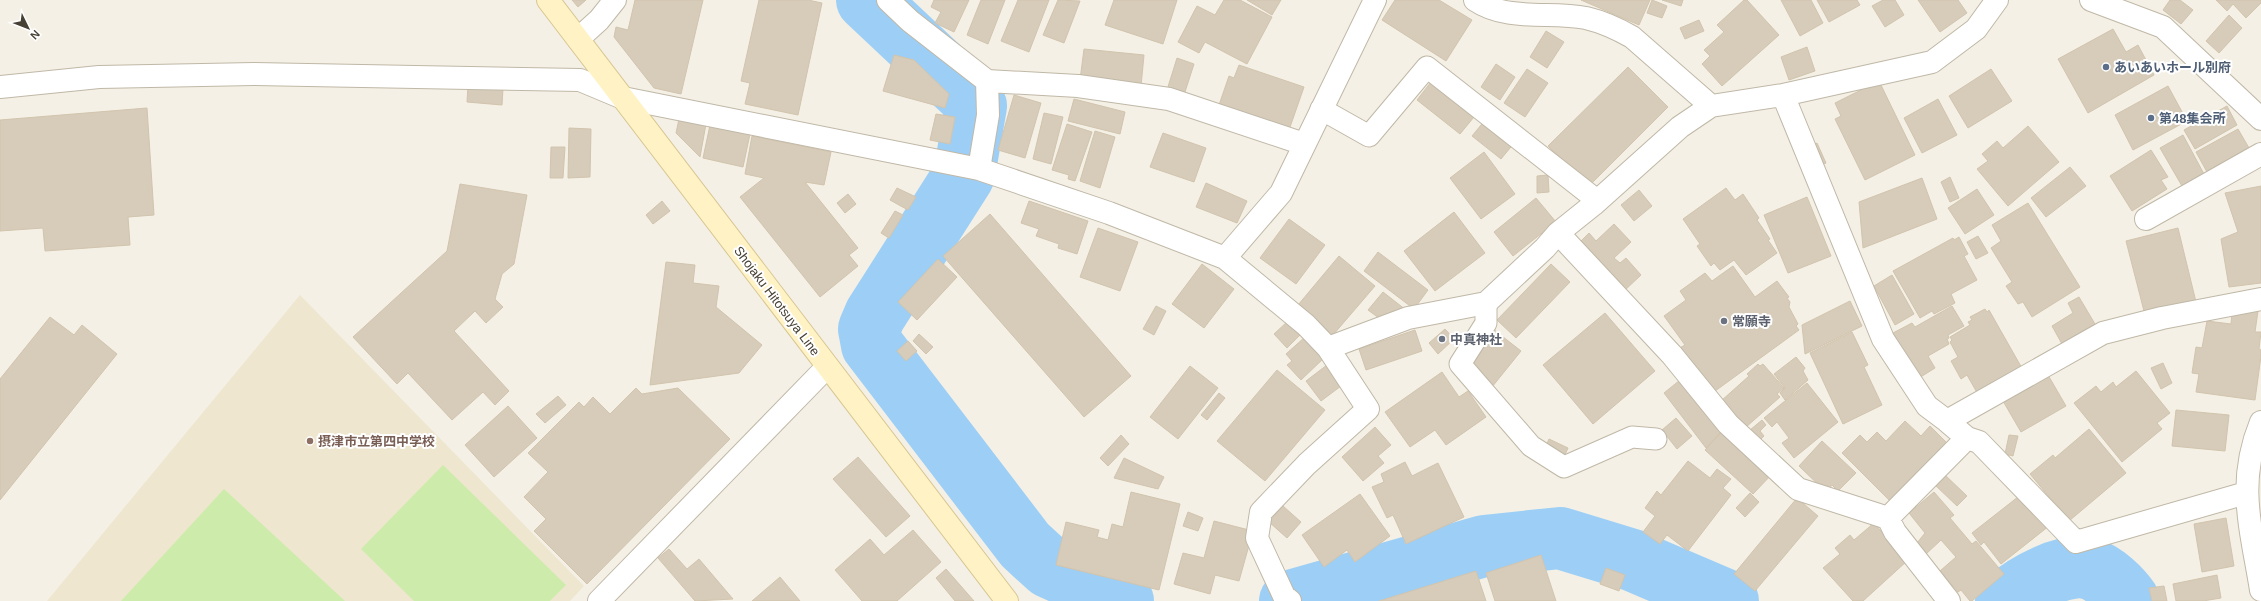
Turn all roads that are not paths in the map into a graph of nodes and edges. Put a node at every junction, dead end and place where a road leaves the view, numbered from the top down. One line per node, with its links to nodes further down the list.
1 (548, 0): 8 (main road, Shojaku Hitotsuya Line)
2 (615, 0): 8 (street)
3 (888, 0): 9 (street)
4 (1375, 0): 14 (street)
5 (1475, 0): 13 (street)
6 (1997, 0): 11 (street)
7 (2091, 0): 15 (street)
8 (578, 39): 12 (main road, Shojaku Hitotsuya Line)
9 (987, 81): 16 (street); 18 (street)
10 (0, 87): 12 (street)
11 (1783, 95): 13 (street); 27 (street)
12 (623, 98): 18 (street); 26 (main road, Shojaku Hitotsuya Line)
13 (1711, 106): 19 (street)
14 (1321, 109): 16 (street); 19 (lane)
15 (2261, 120)
16 (1304, 144): 22 (street)
17 (2261, 154): 20 (street)
18 (970, 167): 22 (street)
19 (1598, 201): 21 (street)
20 (2146, 219)
21 (1558, 233): 24 (street); 32 (street)
22 (1225, 258): 25 (street)
23 (2261, 299): 27 (street)
24 (1486, 303): 25 (street); 30 (lane)
25 (1328, 348): 34 (street)
26 (827, 367): 35 (street); 36 (main road, Shojaku Hitotsuya Line)
27 (1947, 421): 29 (street)
28 (2261, 422): 31 (street)
29 (1967, 438): 31 (street); 32 (street)
30 (1656, 439)
31 (2246, 494): 33 (street)
32 (1888, 518): 37 (street)
33 (2261, 590)
34 (1287, 599)
35 (599, 601)
36 (1007, 601)
37 (1949, 601)

